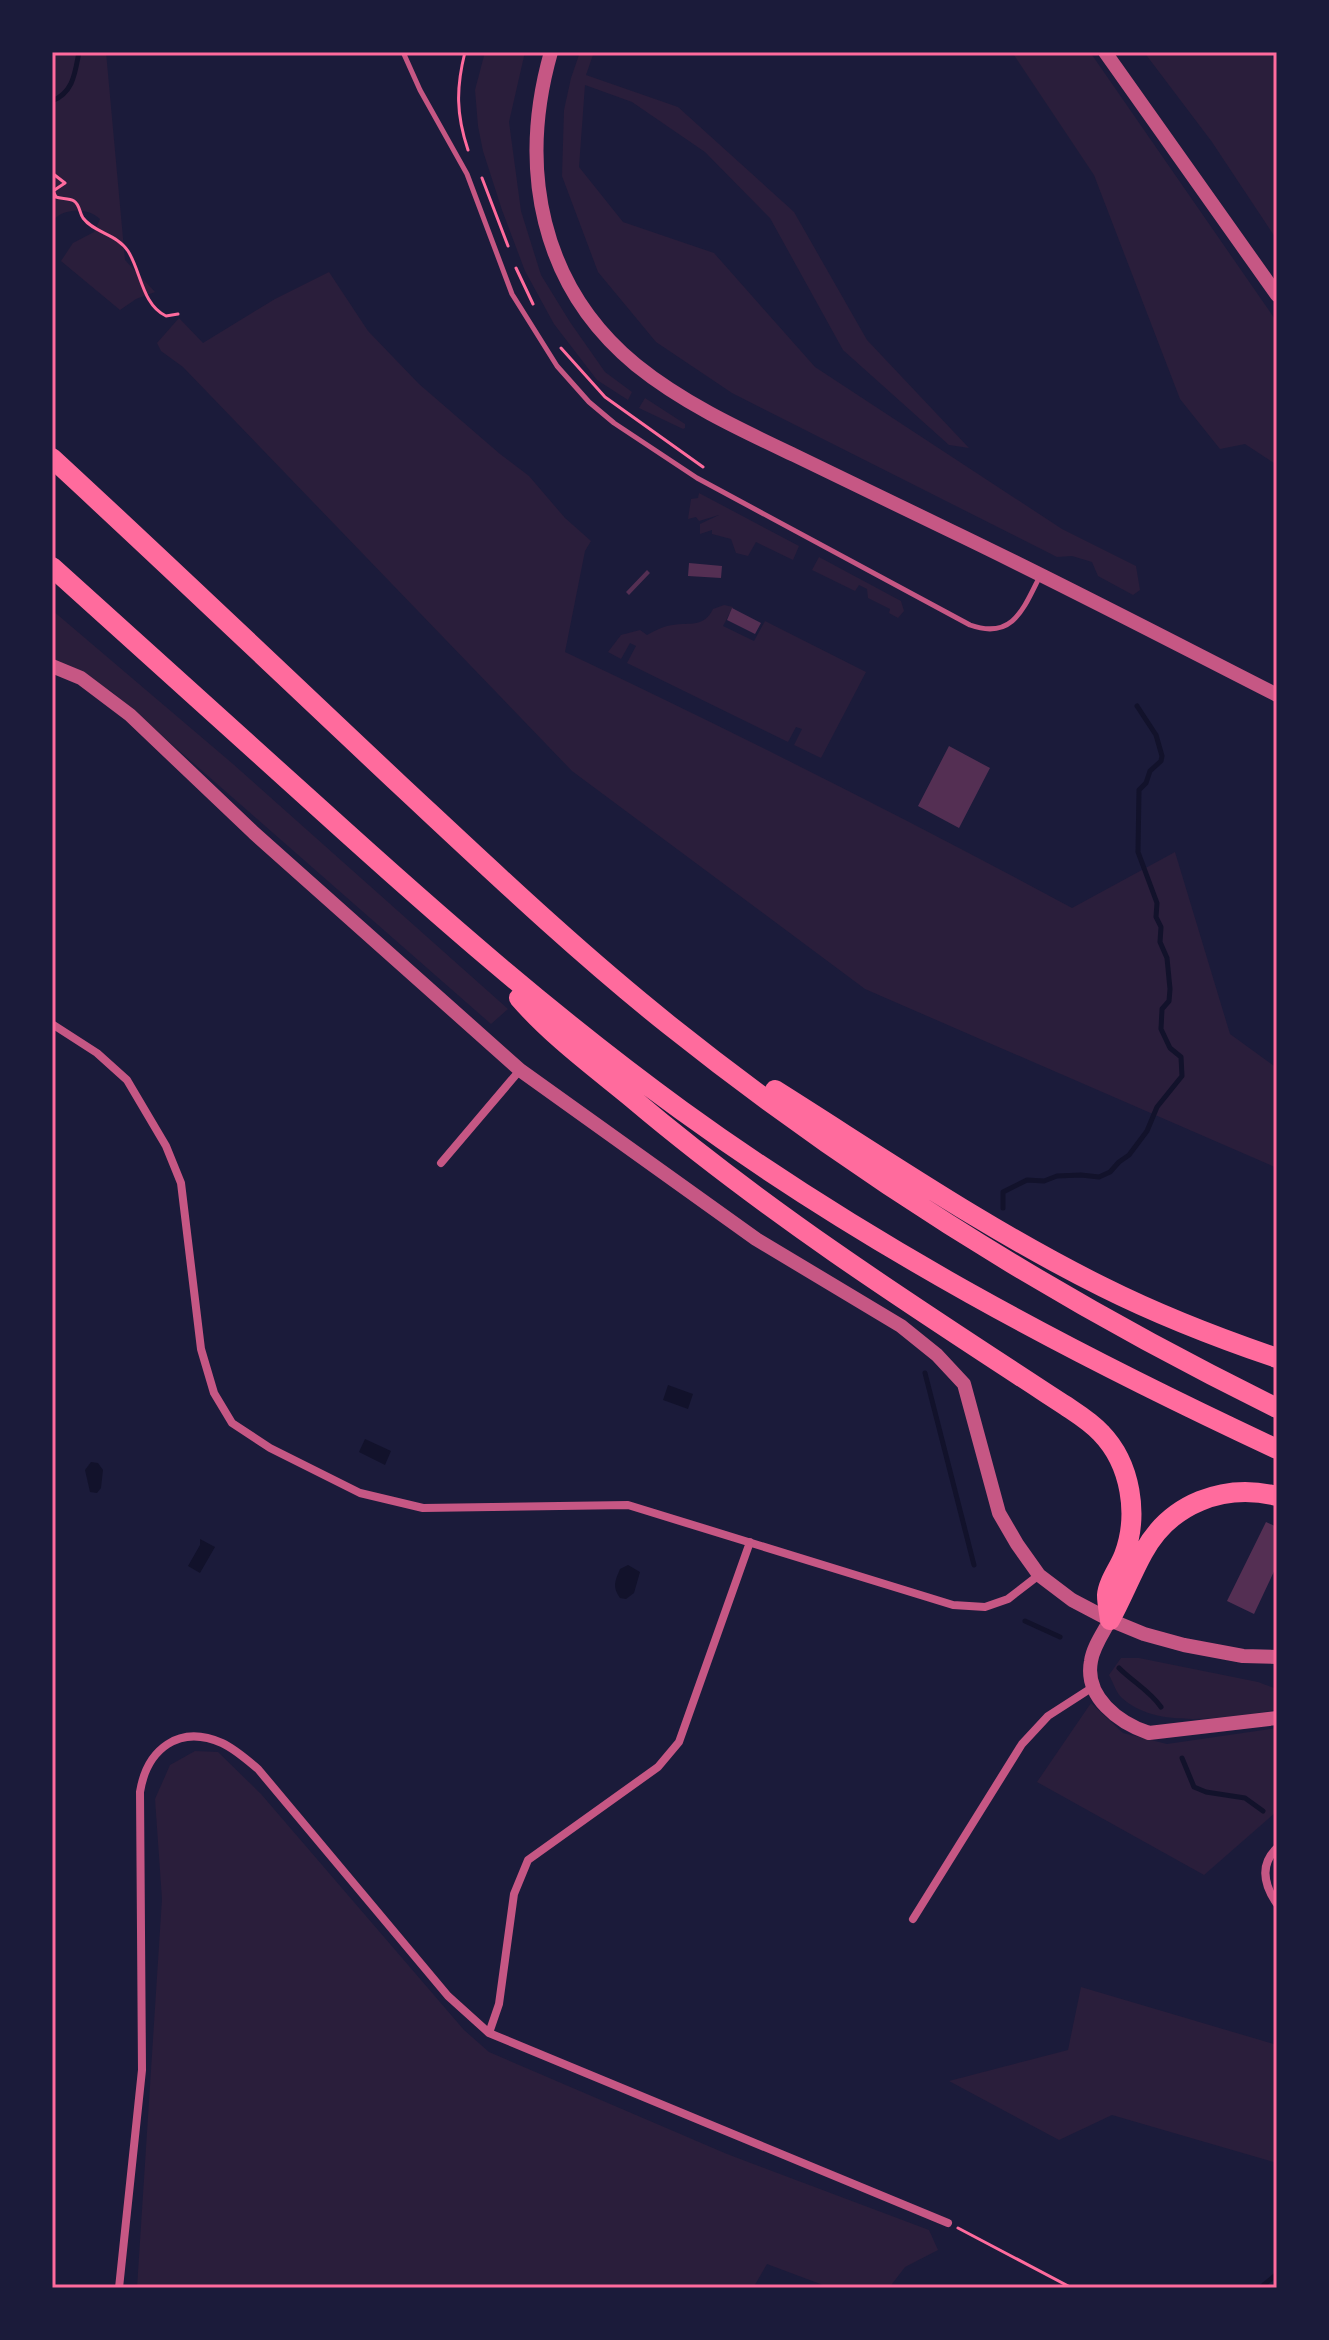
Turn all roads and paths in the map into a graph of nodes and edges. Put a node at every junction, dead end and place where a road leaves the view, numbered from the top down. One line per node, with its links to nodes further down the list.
1 (403, 52): 15 (lane)
2 (465, 52): 5 (path)
3 (551, 52): 15 (street)
4 (1105, 52): 8 (street)
5 (469, 151)
6 (52, 173): 10 (path)
7 (482, 178): 9 (path)
8 (1277, 295)
9 (535, 308)
10 (178, 314)
11 (556, 340): 13 (path)
12 (52, 458): 19 (highway)
13 (702, 469)
14 (52, 567): 18 (highway)
15 (1041, 574): 17 (street)
16 (52, 666): 21 (street)
17 (1277, 695)
18 (467, 940): 25 (highway); 29 (highway)
19 (666, 1022): 23 (highway); 24 (highway)
20 (52, 1024): 27 (street)
21 (520, 1070): 22 (street); 28 (street)
22 (441, 1163)
23 (1277, 1358)
24 (1277, 1408)
25 (1277, 1449)
26 (1277, 1496): 29 (highway)
27 (750, 1542): 28 (street); 36 (street)
28 (1039, 1575): 29 (street)
29 (1110, 1620): 30 (street); 31 (street)
30 (1277, 1657)
31 (1093, 1687): 32 (street); 35 (street)
32 (1277, 1718)
33 (1277, 1848): 34 (street)
34 (1277, 1904)
35 (913, 1919)
36 (489, 2033): 37 (street); 38 (street)
37 (948, 2223): 39 (path)
38 (119, 2288)
39 (1072, 2288)

